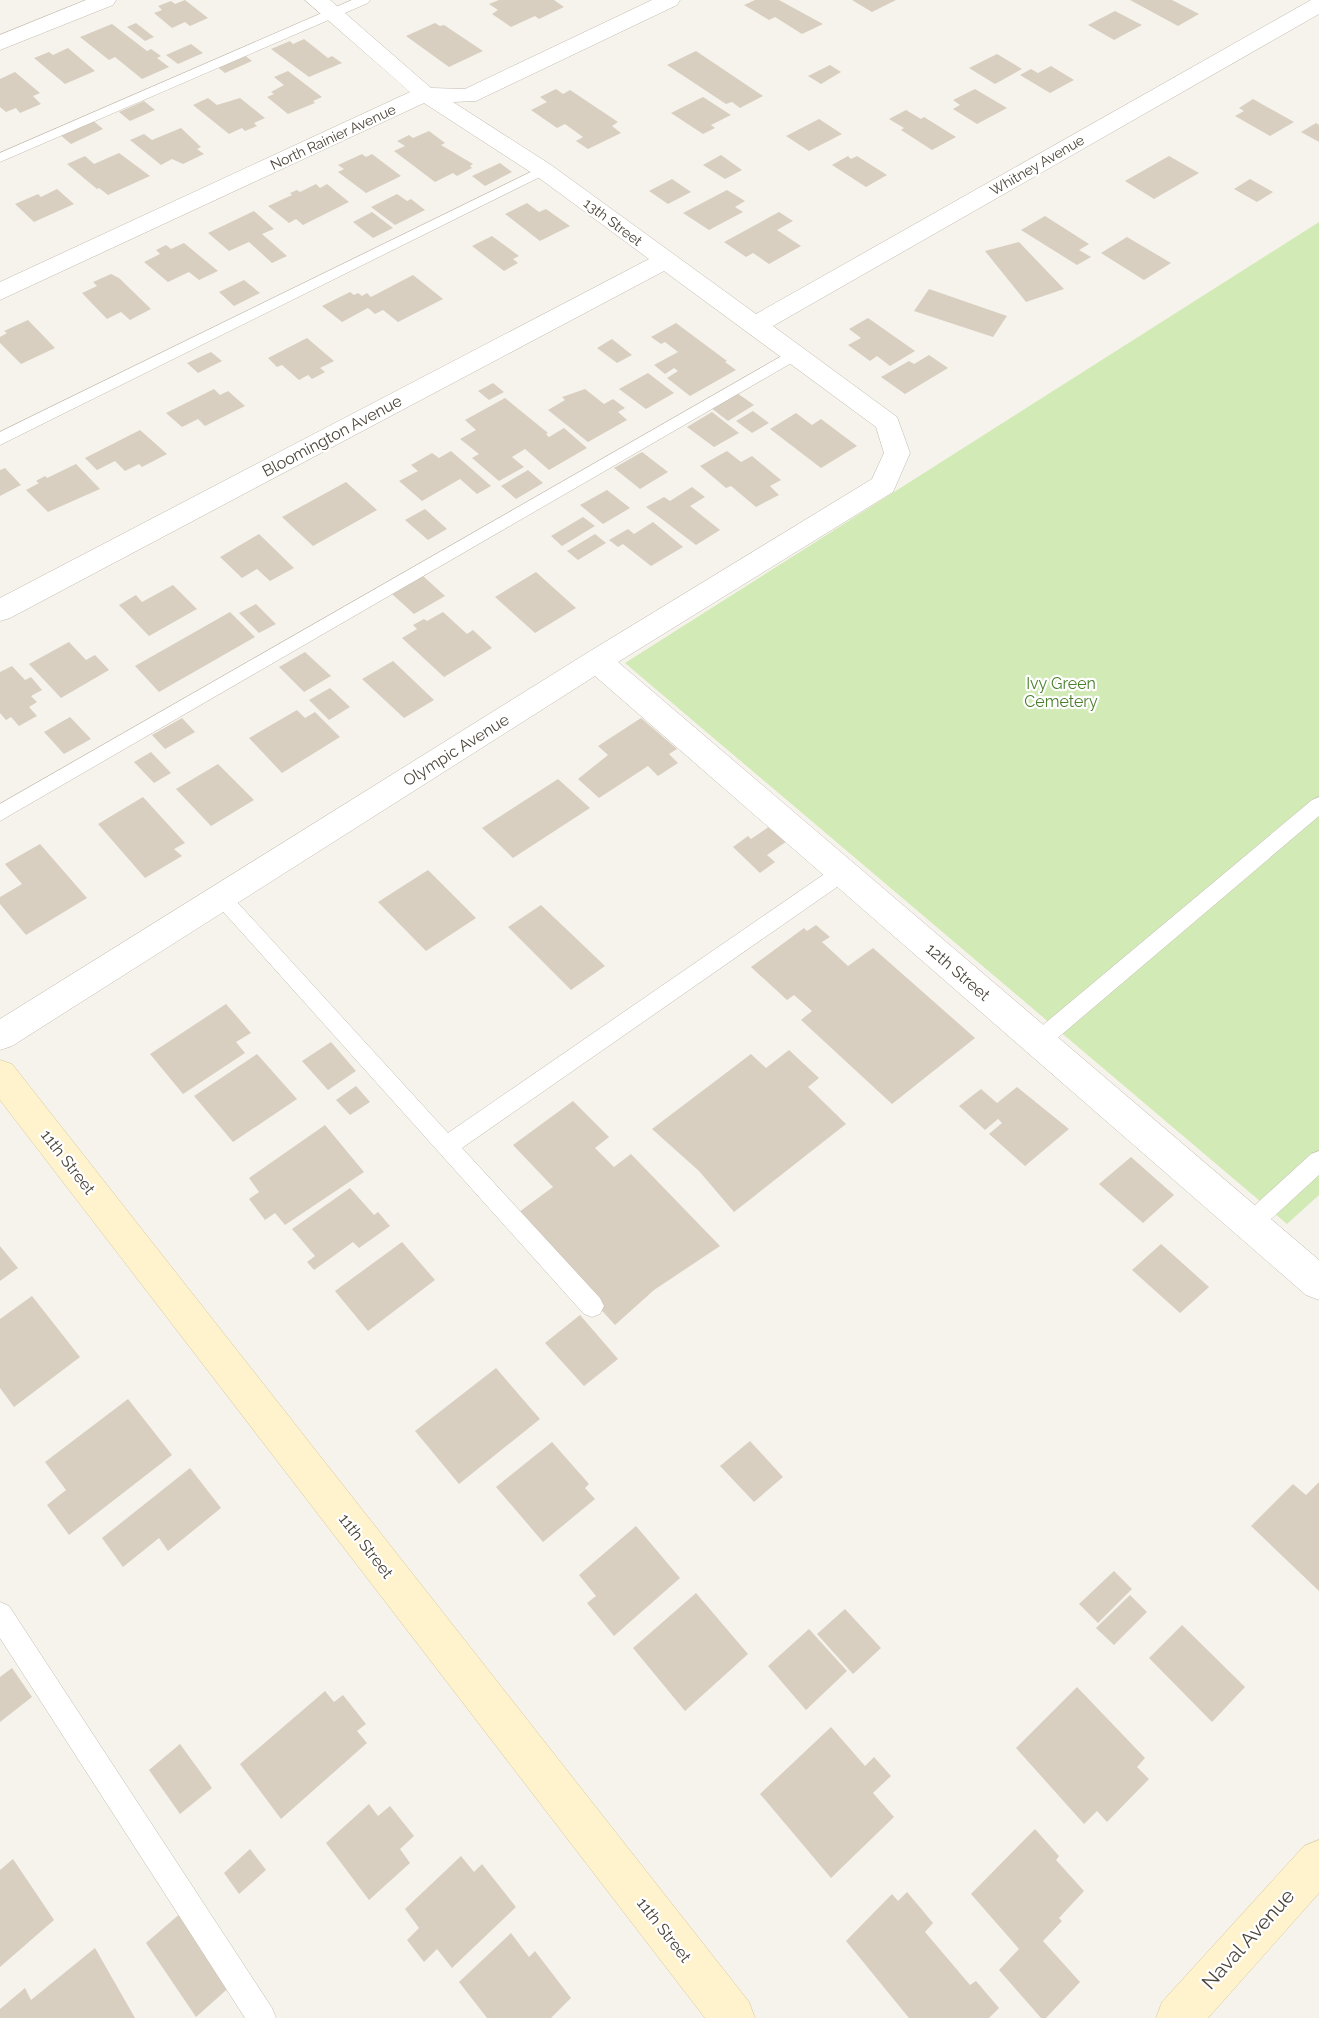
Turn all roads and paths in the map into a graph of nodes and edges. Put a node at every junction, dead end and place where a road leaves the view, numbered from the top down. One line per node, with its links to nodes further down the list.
1 (105, 0): 6 (street)
2 (363, 0): 5 (lane)
3 (669, 0): 7 (street, North Rainier Avenue)
4 (1319, 4): 12 (street, Whitney Avenue)
5 (325, 6): 7 (street, 13th Street); 8 (lane)
6 (0, 43)
7 (425, 94): 9 (street, 13th Street); 11 (street, North Rainier Avenue)
8 (0, 158)
9 (543, 170): 10 (street, 13th Street); 14 (lane)
10 (664, 261): 12 (street, 13th Street); 16 (street, Bloomington Avenue)
11 (0, 292)
12 (754, 326): 13 (street, 13th Street)
13 (794, 354): 15 (street, 13th Street); 19 (lane)
14 (0, 439)
15 (897, 453): 17 (street, Olympic Avenue)
16 (0, 611)
17 (597, 661): 20 (street, 12th Street); 21 (street, Olympic Avenue)
18 (1319, 806): 23 (lane)
19 (0, 813)
20 (843, 872): 23 (street, 12th Street); 25 (lane)
21 (220, 897): 22 (street, Olympic Avenue); 25 (lane)
22 (0, 1036)
23 (1039, 1041): 27 (street, 12th Street)
24 (0, 1074): 33 (main road, 11th Street)
25 (447, 1146): 29 (lane)
26 (1319, 1161): 27 (lane)
27 (1251, 1223): 28 (street, 12th Street)
28 (1319, 1283)
29 (592, 1306)
30 (0, 1615): 32 (lane)
31 (1319, 1861): 34 (main road, Naval Avenue)
32 (262, 2018)
33 (733, 2018)
34 (1178, 2018)

